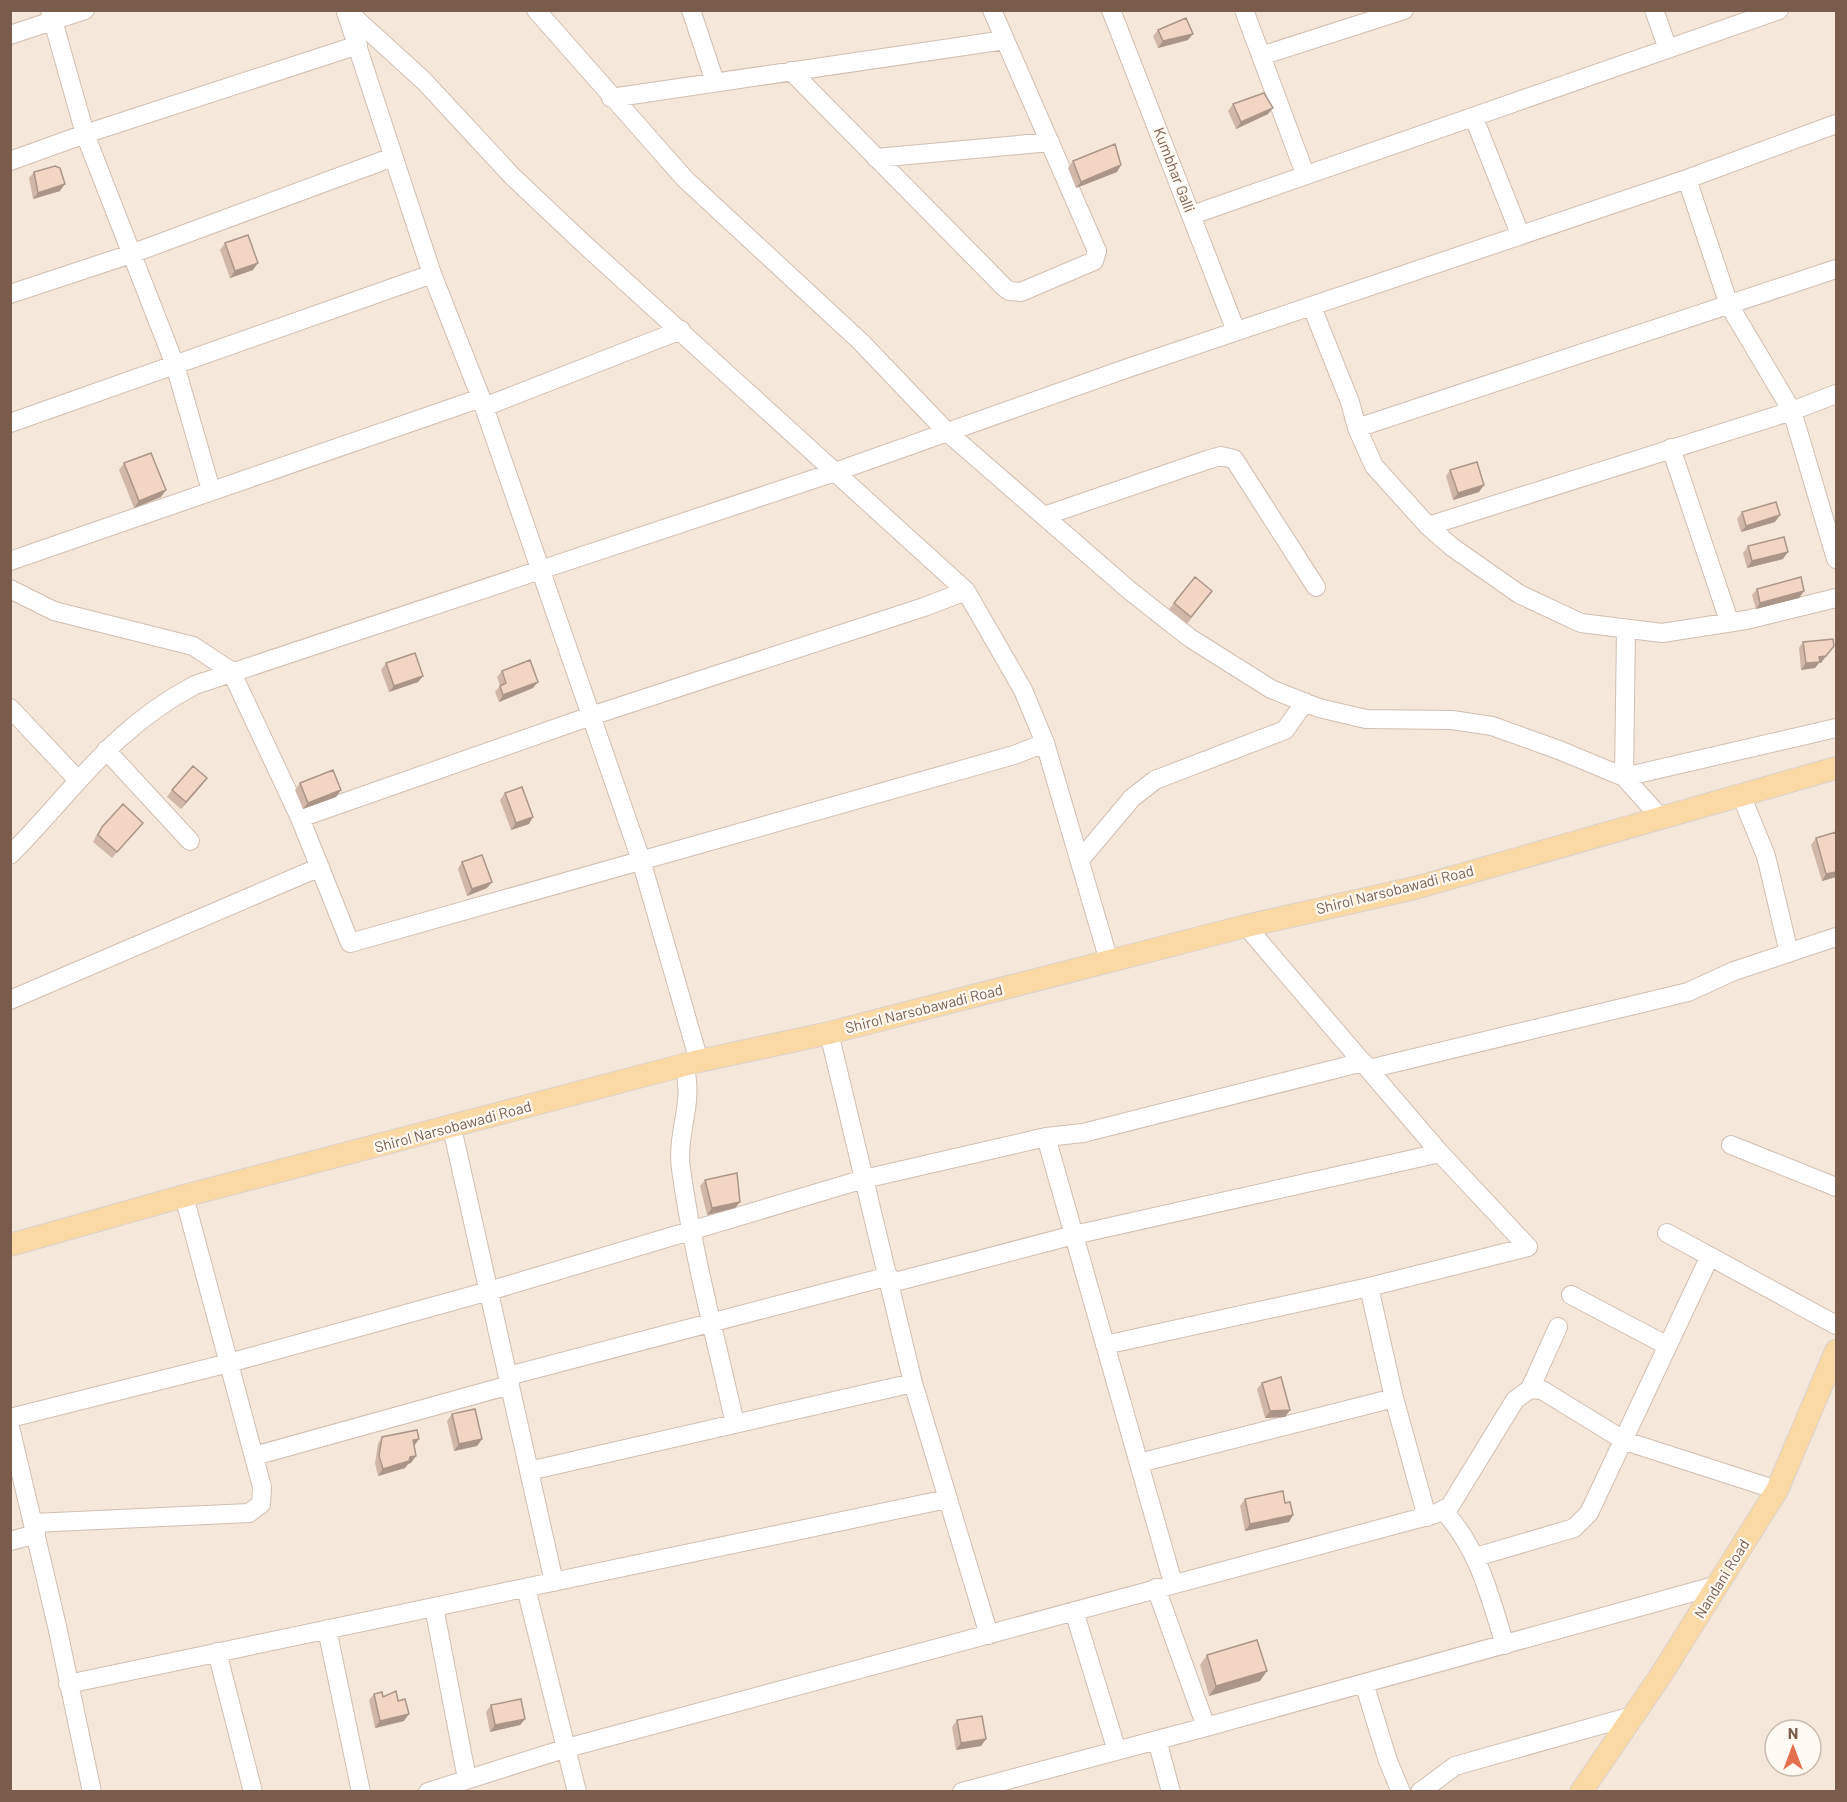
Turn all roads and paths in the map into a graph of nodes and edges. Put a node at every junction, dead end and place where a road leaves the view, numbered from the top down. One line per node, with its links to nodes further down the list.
1 (85, 10): 11 (street)
2 (345, 10): 14 (street); 37 (street)
3 (536, 10): 19 (street)
4 (691, 10): 18 (street)
5 (992, 10): 13 (street)
6 (1112, 10): 29 (street, Kumbhar Galli)
7 (1244, 10): 16 (street)
8 (1404, 10): 16 (street)
9 (1654, 10): 15 (street)
10 (1779, 10): 15 (street)
11 (52, 16): 12 (street); 22 (street)
12 (10, 35)
13 (1005, 40): 17 (street); 23 (street)
14 (358, 45): 22 (street); 24 (street)
15 (1668, 49): 20 (street)
16 (1261, 56): 27 (street)
17 (790, 71): 18 (street); 25 (street)
18 (715, 82): 19 (street)
19 (611, 98): 45 (street)
20 (1474, 118): 27 (street); 30 (street)
21 (1836, 124): 28 (street)
22 (85, 134): 26 (street); 31 (street)
23 (1050, 142): 25 (street); 25 (street)
24 (393, 157): 31 (street); 33 (street)
25 (876, 158)
26 (10, 161)
27 (1305, 174): 29 (street)
28 (1686, 179): 30 (street); 35 (street)
29 (1192, 215): 38 (street, Kumbhar Galli)
30 (1520, 234): 36 (street)
31 (131, 254): 34 (street); 39 (street)
32 (1836, 268): 35 (street)
33 (432, 274): 39 (street); 41 (street)
34 (10, 294)
35 (1730, 305): 42 (street); 44 (street)
36 (1312, 307): 38 (street); 44 (street)
37 (681, 330): 41 (street); 47 (street)
38 (1236, 331): 45 (street)
39 (175, 365): 43 (street); 48 (street)
40 (1836, 394): 42 (street)
41 (482, 403): 48 (street); 53 (street)
42 (1792, 411): 46 (street); 51 (street)
43 (10, 423)
44 (1357, 428): 50 (street)
45 (946, 431): 47 (street); 49 (street)
46 (1671, 448): 50 (street); 58 (street)
47 (835, 472): 53 (street); 56 (street)
48 (211, 490): 52 (street)
49 (1044, 516): 54 (street); 61 (street)
50 (1428, 526): 59 (street)
51 (1836, 559)
52 (10, 561)
53 (538, 569): 60 (street); 63 (street)
54 (1316, 588)
55 (10, 589): 60 (street)
56 (966, 591): 63 (street); 65 (street)
57 (1836, 598): 58 (street)
58 (1729, 621): 59 (street)
59 (1626, 629): 68 (street)
60 (231, 671): 66 (street); 71 (street)
61 (1305, 702): 68 (street); 76 (street)
62 (10, 708): 69 (street)
63 (591, 716): 71 (street); 75 (street)
64 (1836, 728): 68 (street)
65 (1045, 743): 75 (street); 76 (street)
66 (106, 750): 69 (street); 73 (street)
67 (1836, 768): 70 (main road, Shirol Narsobawadi Road)
68 (1624, 777): 72 (street)
69 (77, 779): 74 (street)
70 (1741, 795): 72 (main road, Shirol Narsobawadi Road); 80 (street)
71 (300, 818): 77 (street)
72 (1661, 818): 78 (main road, Shirol Narsobawadi Road)
73 (190, 841)
74 (10, 855)
75 (641, 860): 77 (street); 84 (street)
76 (1080, 860): 81 (street)
77 (320, 867): 82 (street)
78 (1246, 926): 81 (main road, Shirol Narsobawadi Road); 85 (street)
79 (1836, 937): 80 (street)
80 (1789, 953): 85 (street)
81 (1109, 961): 83 (main road, Shirol Narsobawadi Road)
82 (10, 1000)
83 (829, 1033): 84 (main road, Shirol Narsobawadi Road); 90 (street)
84 (691, 1063): 86 (main road, Shirol Narsobawadi Road); 93 (street)
85 (1366, 1066): 87 (street); 89 (street)
86 (452, 1128): 92 (main road, Shirol Narsobawadi Road); 100 (street)
87 (1046, 1137): 90 (street); 95 (street)
88 (1731, 1144): 91 (street)
89 (1440, 1153): 95 (street); 99 (street)
90 (864, 1179): 93 (street); 98 (street)
91 (1836, 1187)
92 (184, 1196): 96 (main road, Shirol Narsobawadi Road); 108 (street)
93 (691, 1230): 100 (street); 102 (street)
94 (1667, 1233): 97 (street)
95 (1074, 1234): 98 (street); 105 (street)
96 (10, 1245)
97 (1709, 1258): 103 (street); 106 (street)
98 (890, 1279): 102 (street); 110 (street)
99 (1369, 1287): 105 (street); 112 (street)
100 (489, 1291): 108 (street); 109 (street)
101 (1571, 1295): 106 (street)
102 (713, 1323): 109 (street); 114 (street)
103 (1836, 1325)
104 (1558, 1328): 111 (street)
105 (1105, 1345): 118 (street)
106 (1666, 1345): 116 (street)
107 (1836, 1351): 120 (main road, Nandani Road)
108 (229, 1363): 113 (street); 117 (street)
109 (509, 1380): 117 (street); 119 (street)
110 (914, 1383): 114 (street); 121 (street)
111 (1530, 1389): 116 (street); 122 (street)
112 (1394, 1398): 118 (street); 122 (street)
113 (10, 1418)
114 (735, 1424): 119 (street)
115 (10, 1427): 123 (street)
116 (1625, 1441): 120 (street); 125 (street)
117 (254, 1456): 123 (street)
118 (1138, 1463): 127 (street)
119 (529, 1471): 126 (street)
120 (1778, 1491): 128 (main road, Nandani Road)
121 (947, 1499): 126 (street); 133 (street)
122 (1436, 1514): 125 (street); 127 (street)
123 (34, 1529): 124 (street); 137 (street)
124 (10, 1541)
125 (1476, 1557): 134 (street)
126 (554, 1582): 129 (street)
127 (1164, 1586): 131 (street); 139 (street)
128 (1718, 1586): 134 (street); 138 (main road, Nandani Road)
129 (526, 1588): 130 (street); 141 (street)
130 (434, 1607): 132 (street); 143 (street)
131 (1074, 1611): 133 (street); 142 (street)
132 (327, 1629): 135 (street); 146 (street)
133 (989, 1635): 141 (street)
134 (1505, 1645): 136 (street)
135 (217, 1652): 137 (street); 145 (street)
136 (1364, 1683): 139 (street); 151 (street)
137 (68, 1684): 144 (street)
138 (1632, 1716): 152 (street); 153 (main road, Nandani Road)
139 (1206, 1727): 140 (street)
140 (1157, 1740): 142 (street); 150 (street)
141 (567, 1748): 143 (street); 148 (street)
142 (1116, 1751): 149 (street)
143 (467, 1779): 147 (street)
144 (92, 1791)
145 (253, 1791)
146 (361, 1791)
147 (428, 1791)
148 (577, 1791)
149 (962, 1791)
150 (1171, 1791)
151 (1401, 1791)
152 (1420, 1791)
153 (1581, 1791)

